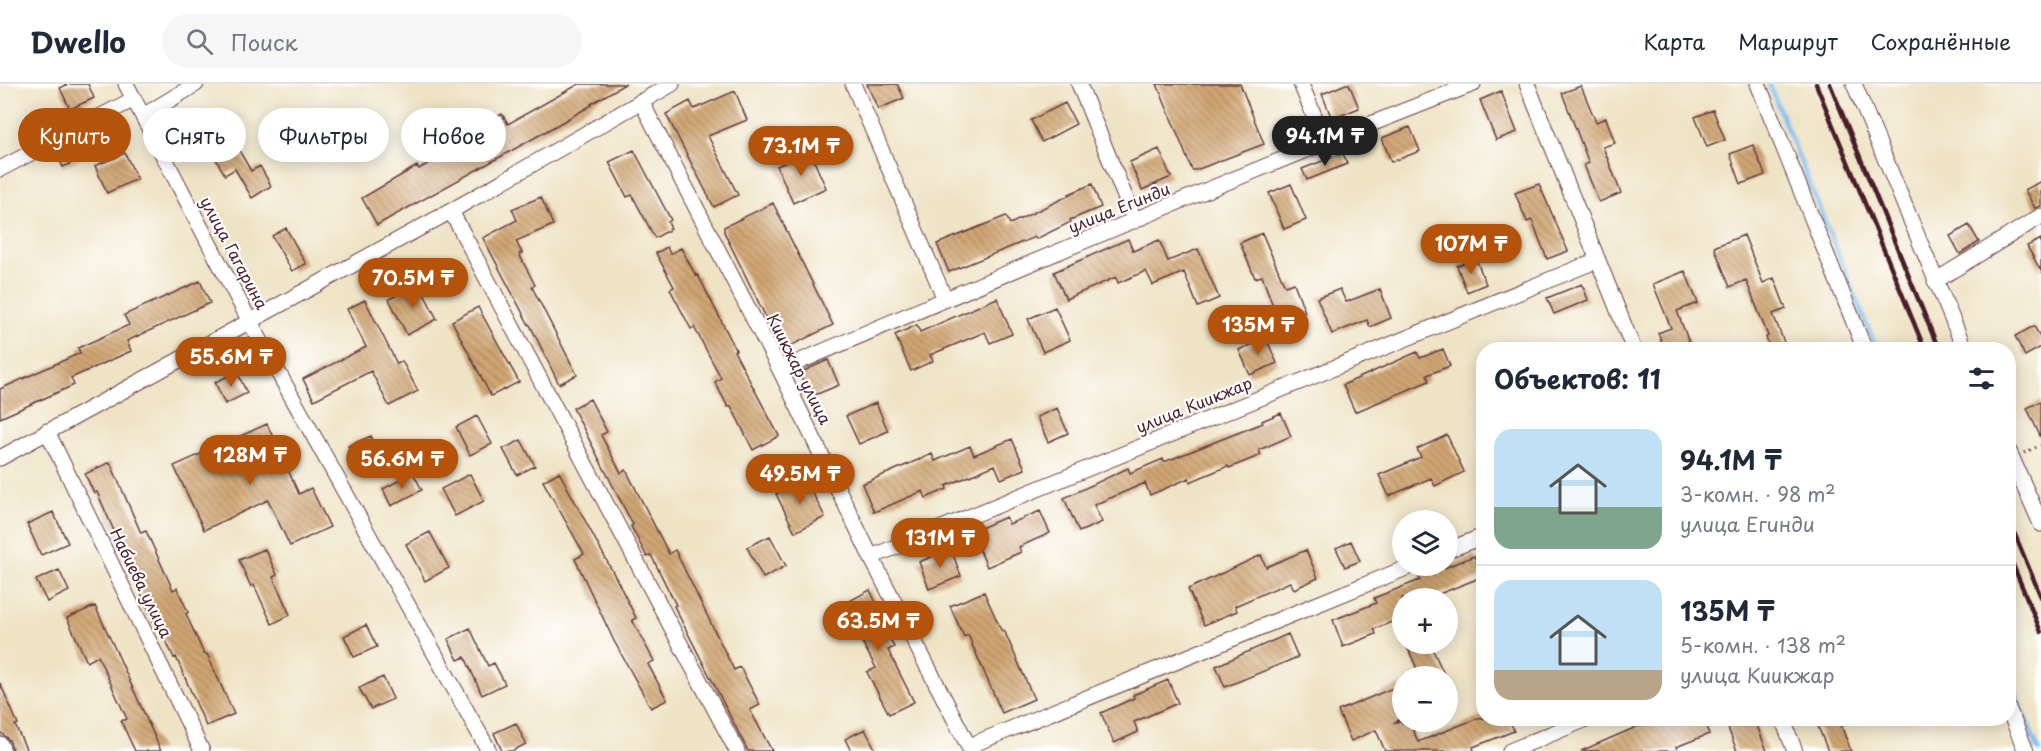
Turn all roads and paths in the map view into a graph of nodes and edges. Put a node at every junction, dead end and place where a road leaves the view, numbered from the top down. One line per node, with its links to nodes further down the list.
1 (126, 84): 11 (street, улица Гагарина)
2 (196, 84): 13 (street)
3 (672, 84): 12 (street)
4 (853, 84): 23 (street)
5 (1079, 84): 20 (street, улица Егинди)
6 (1301, 84): 15 (street)
7 (1473, 84): 15 (street, улица Егинди)
8 (1527, 84): 21 (street)
9 (1758, 84): 26 (street)
10 (1854, 84): 22 (street)
11 (134, 99): 14 (street, улица Гагарина); 17 (street)
12 (641, 101): 18 (street); 28 (street, Киикжар улица)
13 (156, 108)
14 (143, 116)
15 (1325, 142): 20 (street, улица Егинди)
16 (167, 162): 24 (street, улица Гагарина)
17 (0, 169)
18 (450, 211): 24 (street); 45 (street)
19 (2041, 216): 22 (street)
20 (1135, 221): 23 (street, улица Егинди)
21 (1598, 260): 25 (street); 35 (street, улица Киикжар)
22 (1935, 281): 27 (street)
23 (945, 299): 28 (street, улица Егинди)
24 (249, 320): 29 (street); 44 (street, улица Гагарина)
25 (1631, 342)
26 (1862, 342)
27 (1962, 342)
28 (780, 370): 35 (street, Киикжар улица)
29 (47, 431): 30 (street); 43 (street, Набиева улица)
30 (0, 458)
31 (2016, 467): 32 (street)
32 (2041, 524)
33 (1476, 539): 34 (street)
34 (1458, 546)
35 (871, 557): 41 (street, Киикжар улица)
36 (1392, 574): 41 (street)
37 (1570, 726): 46 (street)
38 (1785, 726): 47 (street)
39 (2016, 726): 48 (street)
40 (0, 744): 42 (street)
41 (970, 749)
42 (3, 751)
43 (202, 751)
44 (489, 751)
45 (737, 751)
46 (1510, 751)
47 (1795, 751)
48 (2026, 751)

